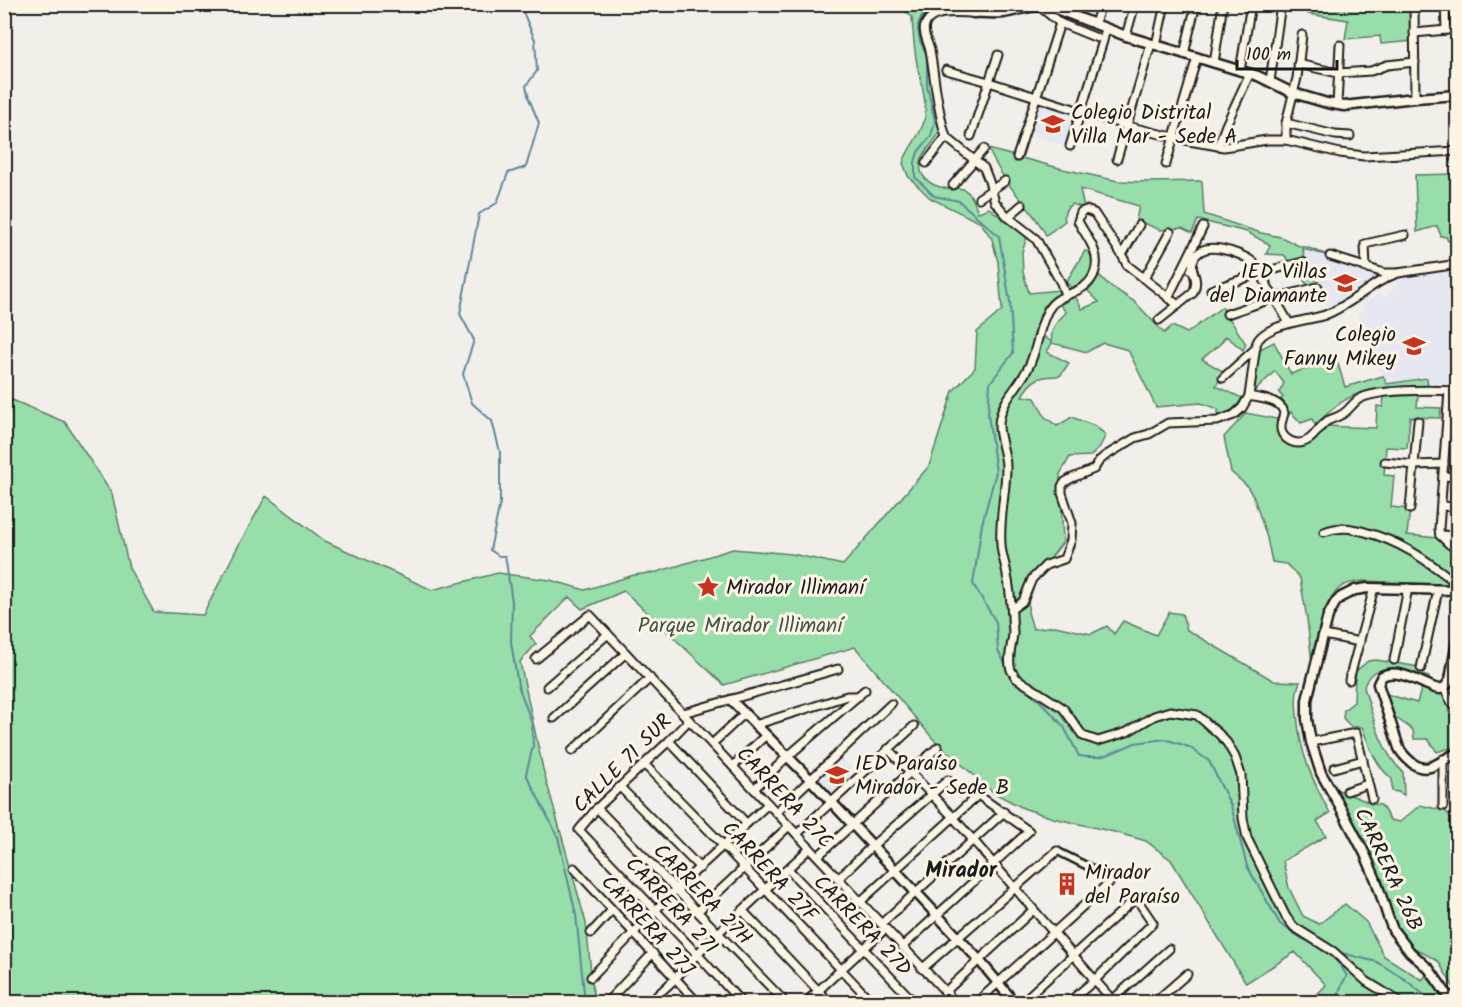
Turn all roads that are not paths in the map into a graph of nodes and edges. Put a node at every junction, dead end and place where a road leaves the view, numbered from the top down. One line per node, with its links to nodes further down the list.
1 (993, 4): 14 (street)
2 (1101, 4): 16 (street)
3 (1135, 4): 22 (street)
4 (1165, 4): 24 (street)
5 (1196, 4): 26 (street)
6 (1223, 4): 30 (street)
7 (1251, 4): 33 (street)
8 (1281, 4): 36 (street)
9 (1414, 4): 20 (street)
10 (1445, 4): 19 (street)
11 (1038, 5): 13 (street); 14 (street); 15 (street)
12 (972, 8): 14 (street); 48 (street)
13 (1068, 8): 16 (street)
14 (987, 13)
15 (1060, 23): 23 (street); 40 (street)
16 (1095, 24): 17 (street)
17 (1106, 28): 22 (street); 43 (street)
18 (1458, 29): 19 (street)
19 (1446, 30): 20 (street)
20 (1414, 33): 29 (street)
21 (1302, 35): 31 (street)
22 (1126, 36): 24 (street)
23 (1096, 38)
24 (1154, 44): 26 (street); 45 (street)
25 (1340, 45): 35 (street)
26 (1184, 54): 28 (street)
27 (998, 56): 37 (street)
28 (1197, 57): 30 (street); 49 (street)
29 (1415, 62): 35 (street); 41 (street)
30 (1214, 63): 33 (street)
31 (1298, 64): 35 (street); 38 (street)
32 (946, 70): 37 (street)
33 (1240, 70): 34 (street)
34 (1250, 73): 36 (street); 52 (street)
35 (1338, 73): 42 (street)
36 (1270, 81): 38 (street)
37 (989, 82): 40 (street); 46 (street)
38 (1293, 93): 42 (street); 44 (street)
39 (1458, 95): 41 (street)
40 (1035, 97): 43 (street); 55 (street)
41 (1415, 98): 42 (street)
42 (1337, 105)
43 (1080, 111): 45 (street); 51 (street)
44 (1286, 123): 47 (street); 50 (street)
45 (1127, 126): 49 (street); 56 (street)
46 (971, 136)
47 (1350, 136)
48 (946, 137): 57 (street); 58 (street)
49 (1174, 138): 52 (street); 59 (street)
50 (1286, 140): 52 (street); 54 (street)
51 (1070, 146)
52 (1218, 146)
53 (984, 149): 57 (street)
54 (1458, 151)
55 (1017, 157)
56 (1117, 159)
57 (974, 160): 61 (street); 62 (street)
58 (926, 164)
59 (1166, 164)
60 (1005, 181): 62 (street)
61 (953, 186)
62 (992, 189): 63 (street); 65 (street)
63 (979, 198)
64 (1022, 205): 65 (street)
65 (1008, 217): 82 (street)
66 (1139, 225): 70 (street)
67 (1203, 227): 74 (street)
68 (1170, 232): 79 (street)
69 (1405, 235): 75 (street)
70 (1122, 255): 79 (street); 82 (street)
71 (1330, 256): 75 (street)
72 (1303, 262): 77 (street)
73 (1458, 264): 78 (street)
74 (1182, 268): 76 (street); 83 (street)
75 (1366, 268): 78 (street)
76 (1193, 271): 77 (street); 85 (street)
77 (1260, 273): 81 (street); 84 (street)
78 (1398, 273): 88 (street)
79 (1144, 279): 83 (street)
80 (1318, 287): 84 (street)
81 (1211, 290)
82 (1065, 295): 112 (street)
83 (1168, 298): 85 (street)
84 (1274, 298): 86 (street); 88 (street)
85 (1178, 305): 87 (street)
86 (1227, 314)
87 (1159, 320)
88 (1289, 323): 89 (street)
89 (1256, 348): 90 (street); 93 (street)
90 (1222, 378)
91 (1449, 391): 92 (street); 93 (street); 96 (street)
92 (1458, 391)
93 (1249, 396): 112 (street)
94 (1418, 421): 97 (street)
95 (1385, 462): 97 (street)
96 (1444, 464): 97 (street); 98 (street)
97 (1415, 465): 102 (street)
98 (1443, 476): 99 (street); 100 (street)
99 (1458, 477)
100 (1441, 506): 101 (street); 104 (street)
101 (1458, 507)
102 (1410, 509)
103 (1324, 532): 107 (street)
104 (1440, 535): 105 (street); 106 (street)
105 (1458, 536)
106 (1458, 550)
107 (1458, 584)
108 (1374, 588): 109 (street); 114 (street, CARRERA 26B); 116 (street)
109 (1408, 588): 110 (street); 119 (street)
110 (1438, 590): 111 (street); 120 (street)
111 (1458, 590)
112 (1012, 609): 235 (street)
113 (608, 634): 117 (street, CARRERA 27C); 118 (street, CARRERA 27C); 124 (street)
114 (1324, 635): 116 (street); 139 (street, CARRERA 26B)
115 (1458, 636): 125 (street)
116 (1360, 642): 123 (street)
117 (626, 653): 122 (street, CARRERA 27C); 133 (street)
118 (536, 659)
119 (1394, 660)
120 (1421, 668)
121 (838, 669): 128 (street)
122 (650, 678): 131 (street, CARRERA 27C); 143 (street)
123 (1349, 680)
124 (547, 687)
125 (1444, 688): 130 (street); 146 (street)
126 (865, 690): 127 (street)
127 (859, 696): 135 (street); 145 (street)
128 (731, 700): 131 (street); 132 (street)
129 (891, 705): 152 (street)
130 (1458, 707)
131 (683, 713): 134 (street, CARRERA 27C)
132 (744, 714): 135 (street); 140 (street)
133 (554, 718)
134 (689, 720): 138 (street, CALLE 71 SUR); 140 (street, CARRERA 27C)
135 (755, 725): 137 (street)
136 (914, 726): 142 (street)
137 (766, 735): 145 (street); 149 (street)
138 (669, 741): 148 (street, CALLE 71 SUR); 167 (street)
139 (1311, 742): 147 (street); 236 (street, CARRERA 26B)
140 (712, 744): 149 (street, CARRERA 27C)
141 (938, 747): 151 (street)
142 (888, 749): 151 (street); 160 (street)
143 (572, 751)
144 (1458, 753): 146 (street)
145 (787, 757): 152 (street); 156 (street)
146 (1443, 759): 162 (street)
147 (1363, 760): 150 (street); 154 (street)
148 (644, 764): 155 (street, CALLE 71 SUR); 173 (street, CARRERA 27F)
149 (733, 766): 156 (street, CARRERA 27C)
150 (1334, 768)
151 (910, 772): 158 (street); 168 (street)
152 (811, 780): 160 (street); 164 (street)
153 (948, 780): 158 (street)
154 (1368, 784): 157 (street); 159 (street)
155 (620, 787): 163 (street, CALLE 71 SUR); 180 (street)
156 (754, 789): 161 (street, CARRERA 27C)
157 (1347, 791)
158 (931, 794): 166 (street); 174 (street)
159 (1372, 799)
160 (831, 802): 168 (street); 171 (street)
161 (768, 804): 164 (street, CARRERA 27C); 167 (street)
162 (1443, 806)
163 (597, 808): 170 (street, CALLE 71 SUR); 187 (street, CARRERA 27H)
164 (776, 813): 169 (street, CARRERA 27C)
165 (1004, 813): 166 (street); 172 (street); 178 (street)
166 (953, 817): 172 (street); 183 (street)
167 (746, 823): 173 (street)
168 (852, 824): 174 (street); 177 (street)
169 (789, 825): 171 (street, CARRERA 27C); 181 (street)
170 (579, 830): 192 (street, CARRERA 27I)
171 (797, 834): 175 (street, CARRERA 27C)
172 (973, 840): 178 (street); 189 (street)
173 (723, 845): 180 (street); 181 (street, CARRERA 27F)
174 (872, 846): 183 (street); 184 (street)
175 (810, 848): 177 (street, CARRERA 27C); 182 (street)
176 (1057, 851): 185 (street); 186 (street)
177 (818, 856): 184 (street, CARRERA 27C)
178 (993, 863): 186 (street); 196 (street)
179 (574, 868): 191 (street, CARRERA 27J)
180 (700, 868): 187 (street)
181 (744, 868): 188 (street, CARRERA 27F); 194 (street)
182 (788, 869): 188 (street); 204 (street, CARRERA 27D)
183 (894, 870): 189 (street); 190 (street)
184 (838, 879): 190 (street, CARRERA 27C)
185 (1113, 879): 201 (street)
186 (1015, 887): 193 (street); 202 (street)
187 (676, 889): 192 (street); 194 (street, CARRERA 27H)
188 (766, 891): 195 (street); 211 (street, CARRERA 27F)
189 (915, 892): 196 (street); 197 (street)
190 (860, 902): 197 (street, CARRERA 27C)
191 (612, 910): 198 (street, CARRERA 27J); 199 (street)
192 (654, 910): 198 (street); 207 (street, CARRERA 27I)
193 (1033, 910): 201 (street); 209 (street)
194 (698, 911): 200 (street, CARRERA 27H)
195 (743, 911): 200 (street); 217 (street)
196 (937, 915): 202 (street); 203 (street)
197 (883, 927): 203 (street, CARRERA 27C); 204 (street)
198 (633, 932): 206 (street, CARRERA 27J); 213 (street)
199 (591, 933)
200 (718, 933): 207 (street); 223 (street, CARRERA 27H)
201 (1054, 933): 208 (street); 216 (street)
202 (958, 938): 209 (street); 210 (street)
203 (902, 947): 210 (street, CARRERA 27C)
204 (863, 949): 211 (street); 227 (street, CARRERA 27D)
205 (1169, 949): 233 (street)
206 (653, 954): 214 (street, CARRERA 27J); 220 (street)
207 (697, 954): 214 (street); 222 (street, CARRERA 27I)
208 (1074, 955): 215 (street); 215 (street); 231 (street)
209 (979, 960): 216 (street); 218 (street)
210 (922, 969): 218 (street, CARRERA 27C)
211 (841, 971): 217 (street); 226 (street, CARRERA 27F)
212 (1187, 974): 234 (street)
213 (591, 977)
214 (675, 979): 219 (street); 221 (street, CARRERA 27J)
215 (1095, 980): 232 (street); 233 (street)
216 (998, 983): 229 (street); 230 (street)
217 (818, 991): 224 (street); 225 (street)
218 (945, 992): 228 (street, CARRERA 27C)
219 (653, 1001)
220 (607, 1002)
221 (697, 1002)
222 (741, 1002)
223 (785, 1002)
224 (806, 1002)
225 (829, 1002)
226 (872, 1002)
227 (914, 1002)
228 (955, 1002)
229 (977, 1002)
230 (1014, 1002)
231 (1022, 1002)
232 (1069, 1002)
233 (1112, 1002)
234 (1155, 1002)
235 (1400, 1002)
236 (1455, 1002)

